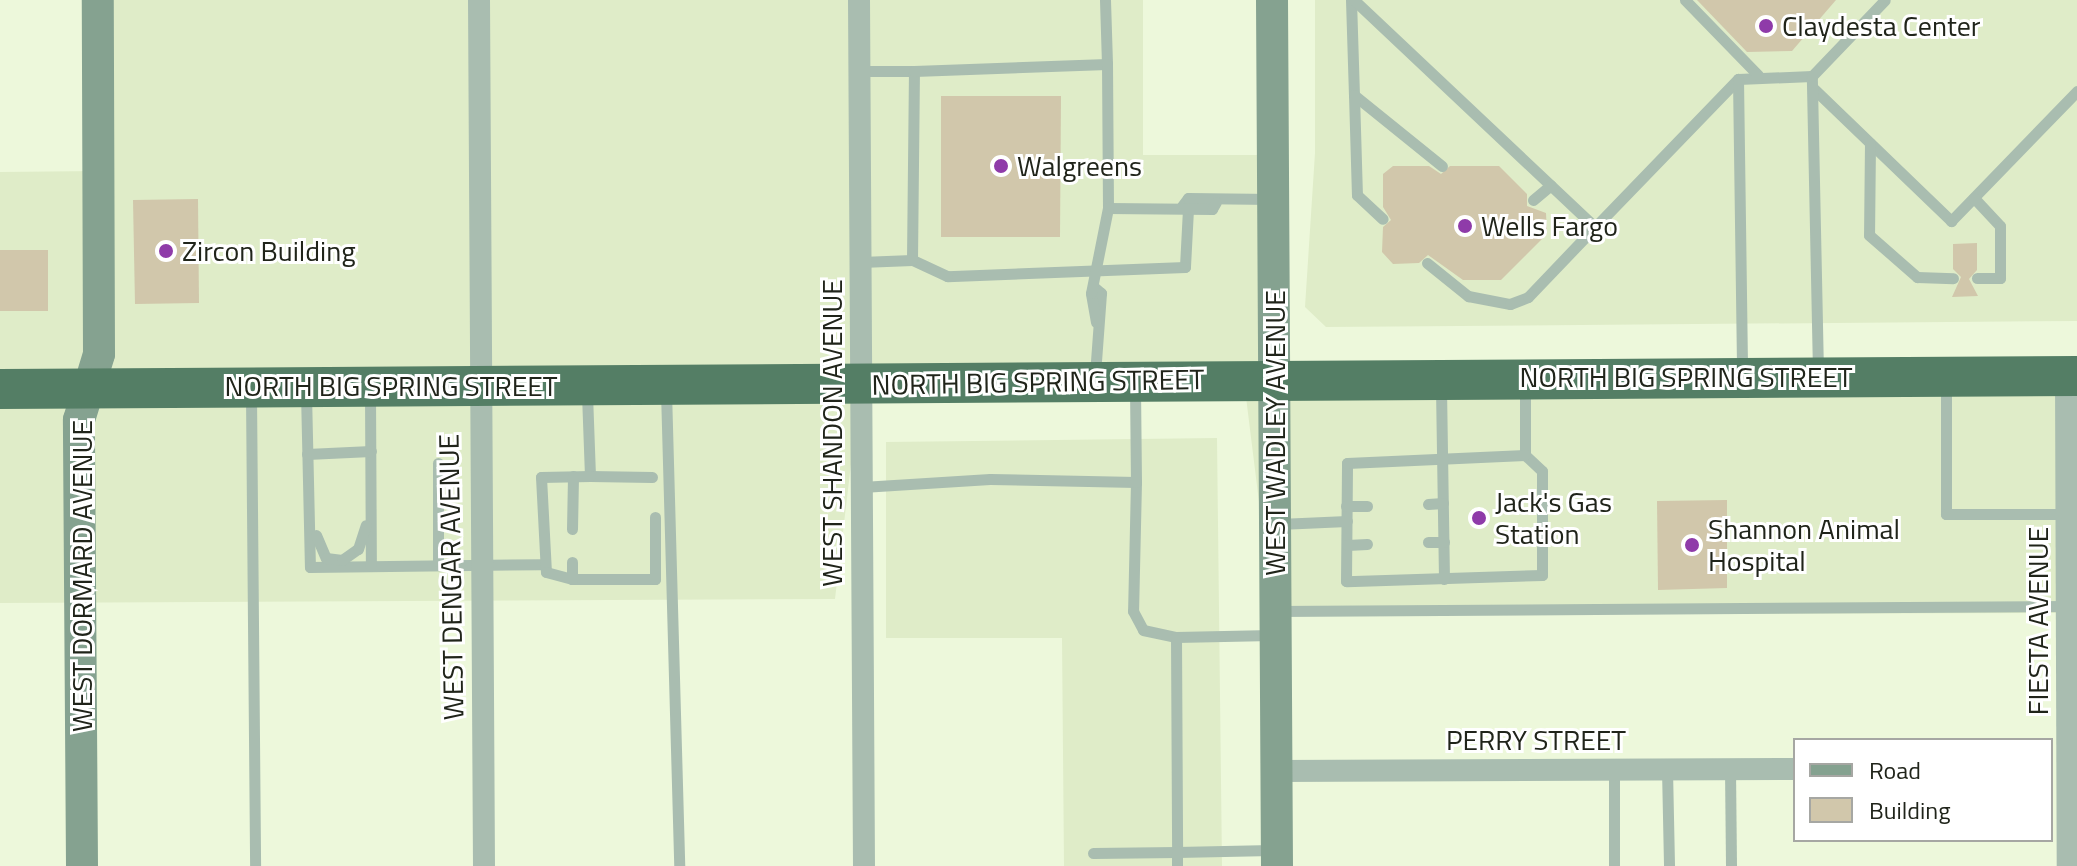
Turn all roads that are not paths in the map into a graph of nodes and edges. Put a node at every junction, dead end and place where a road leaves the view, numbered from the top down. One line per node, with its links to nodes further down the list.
1 (98, 0): 48 (street, WEST DORMARD AVENUE)
2 (479, 0): 44 (street, WEST DENGAR AVENUE)
3 (859, 0): 10 (street, WEST SHANDON AVENUE)
4 (1105, 0): 9 (lane)
5 (1272, 0): 21 (street, WEST WADLEY AVENUE)
6 (1352, 0): 16 (lane); 19 (lane)
7 (1685, 0): 12 (lane)
8 (1885, 0): 14 (lane)
9 (1107, 64): 11 (lane); 24 (lane)
10 (859, 71): 11 (lane); 28 (street, WEST SHANDON AVENUE)
11 (914, 71): 27 (lane)
12 (1758, 75): 13 (lane); 14 (lane)
13 (1738, 79): 26 (lane); 35 (lane)
14 (1812, 82): 17 (lane); 36 (lane)
15 (2077, 91): 20 (lane)
16 (1354, 95): 18 (lane); 25 (lane)
17 (1870, 143): 20 (lane); 31 (lane)
18 (1442, 166)
19 (1551, 185): 22 (lane); 26 (lane)
20 (1974, 198): 32 (lane)
21 (1274, 199): 23 (lane); 39 (street, WEST WADLEY AVENUE)
22 (1533, 200)
23 (1185, 207): 24 (lane); 30 (lane)
24 (1108, 208): 30 (lane)
25 (1383, 219)
26 (1595, 227): 29 (lane)
27 (912, 260): 28 (lane); 30 (lane)
28 (861, 262): 43 (street, WEST SHANDON AVENUE)
29 (1427, 263)
30 (1095, 271): 40 (lane)
31 (1953, 278)
32 (1977, 278)
33 (1946, 376): 34 (highway, NORTH BIG SPRING STREET); 36 (highway, NORTH BIG SPRING STREET); 67 (lane)
34 (2072, 376): 67 (street, FIESTA AVENUE)
35 (1742, 377): 36 (highway, NORTH BIG SPRING STREET); 38 (highway, NORTH BIG SPRING STREET)
36 (1818, 377)
37 (1441, 378): 38 (highway, NORTH BIG SPRING STREET); 39 (highway, NORTH BIG SPRING STREET); 54 (lane)
38 (1524, 378): 53 (lane)
39 (1275, 379): 41 (highway, NORTH BIG SPRING STREET); 70 (street, WEST WADLEY AVENUE)
40 (1095, 380): 41 (highway, NORTH BIG SPRING STREET); 43 (highway, NORTH BIG SPRING STREET)
41 (1134, 380): 60 (lane)
42 (665, 384): 43 (highway, NORTH BIG SPRING STREET); 45 (highway, NORTH BIG SPRING STREET); 98 (lane)
43 (861, 384): 61 (street, WEST SHANDON AVENUE)
44 (479, 385): 45 (highway, NORTH BIG SPRING STREET); 47 (highway, NORTH BIG SPRING STREET); 78 (street, WEST DENGAR AVENUE)
45 (587, 385): 57 (lane)
46 (251, 386): 48 (highway, NORTH BIG SPRING STREET); 49 (highway, NORTH BIG SPRING STREET); 96 (lane)
47 (370, 386): 49 (highway, NORTH BIG SPRING STREET); 51 (lane)
48 (90, 387): 50 (highway, NORTH BIG SPRING STREET); 95 (street, WEST DORMARD AVENUE)
49 (305, 388): 52 (lane)
50 (0, 389)
51 (371, 451): 52 (lane); 59 (lane)
52 (307, 454): 62 (lane)
53 (1525, 455): 54 (lane); 82 (lane)
54 (1442, 459): 63 (lane); 65 (lane)
55 (438, 463): 76 (lane)
56 (573, 476): 57 (lane); 71 (lane); 79 (lane)
57 (590, 476): 58 (lane)
58 (652, 477)
59 (371, 479): 62 (lane); 80 (lane)
60 (1136, 482): 61 (lane); 85 (lane)
61 (862, 487): 99 (street, WEST SHANDON AVENUE)
62 (308, 497): 80 (lane)
63 (1443, 503): 64 (lane); 73 (lane)
64 (1428, 504)
65 (1346, 506): 66 (lane); 69 (lane)
66 (1367, 506)
67 (2067, 514): 83 (street, FIESTA AVENUE)
68 (655, 517): 81 (lane)
69 (1347, 521): 70 (lane); 75 (lane)
70 (1276, 524): 84 (street, WEST WADLEY AVENUE)
71 (572, 529)
72 (1428, 542): 73 (lane)
73 (1444, 542): 82 (lane)
74 (1367, 544): 75 (lane)
75 (1347, 545): 82 (lane)
76 (438, 561): 78 (lane); 80 (lane)
77 (572, 562): 81 (lane)
78 (481, 563): 79 (lane); 97 (street, WEST DENGAR AVENUE)
79 (541, 564): 81 (lane)
80 (371, 566)
81 (572, 579)
82 (1444, 579)
83 (2068, 606): 84 (lane); 86 (street, FIESTA AVENUE)
84 (1276, 623): 85 (lane); 91 (street, WEST WADLEY AVENUE)
85 (1176, 637): 92 (lane)
86 (2065, 768): 104 (street, FIESTA AVENUE)
87 (1614, 769): 88 (street, PERRY STREET); 91 (street, PERRY STREET); 101 (lane)
88 (1667, 769): 89 (street, PERRY STREET); 102 (lane)
89 (1730, 769): 90 (street, PERRY STREET); 103 (lane)
90 (1793, 769)
91 (1277, 771): 94 (street, WEST WADLEY AVENUE)
92 (1177, 852): 93 (lane); 94 (lane); 100 (lane)
93 (1093, 853)
94 (1277, 858)
95 (82, 866)
96 (255, 866)
97 (484, 866)
98 (679, 866)
99 (864, 866)
100 (1177, 866)
101 (1614, 866)
102 (1669, 866)
103 (1731, 866)
104 (2068, 866)

